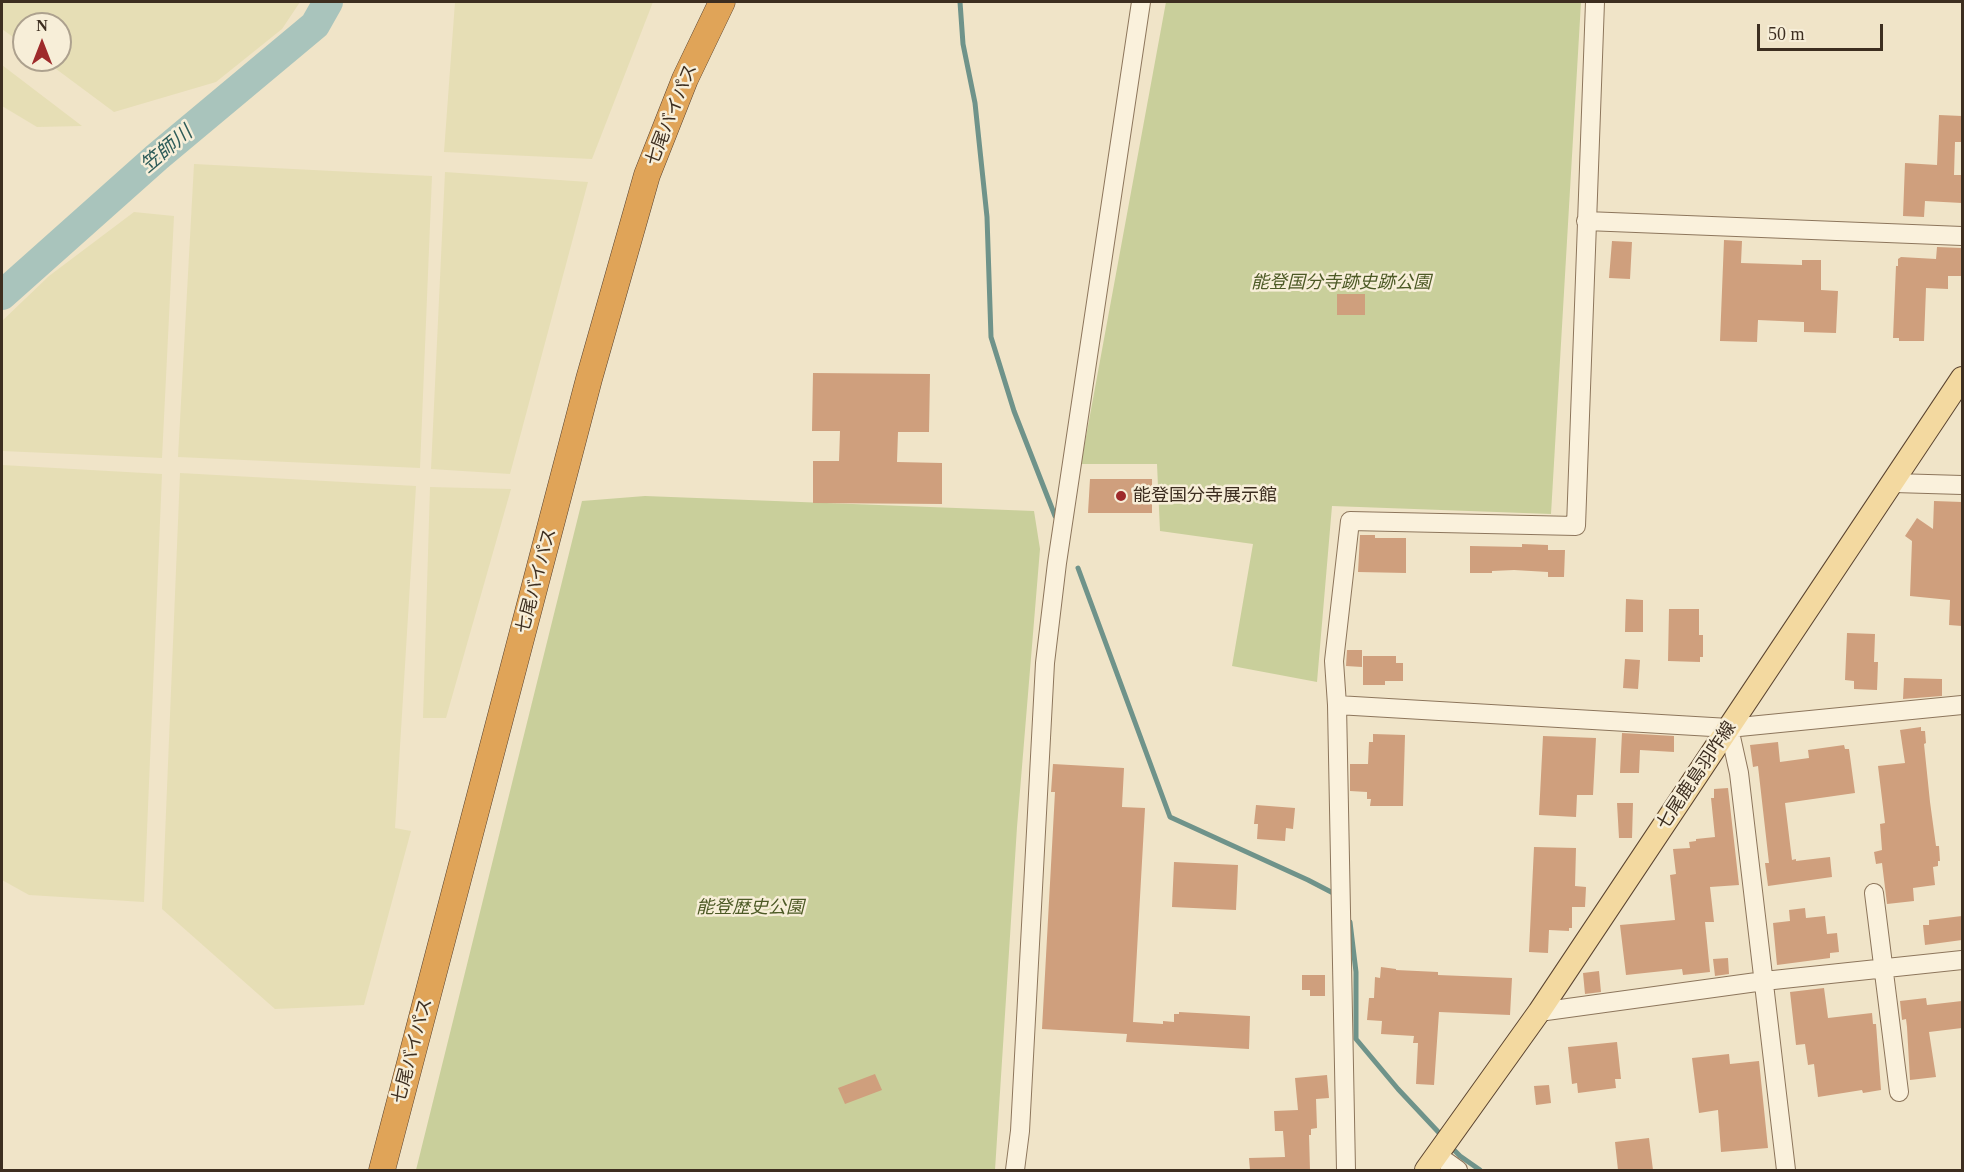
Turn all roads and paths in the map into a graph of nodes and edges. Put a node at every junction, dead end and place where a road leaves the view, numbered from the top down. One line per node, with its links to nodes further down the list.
1 (722, 2): 19 (highway, 七尾バイパス)
2 (1141, 2): 20 (street)
3 (1595, 2): 4 (street)
4 (1586, 221): 5 (street); 9 (street)
5 (1962, 237)
6 (1962, 378): 7 (main road, 七尾鹿島羽咋線)
7 (1894, 483): 8 (street); 11 (main road, 七尾鹿島羽咋線)
8 (1962, 485)
9 (1337, 705): 11 (street); 21 (street)
10 (1962, 705): 11 (street)
11 (1729, 728): 15 (street); 16 (main road, 七尾鹿島羽咋線)
12 (1874, 893): 14 (street)
13 (1962, 960): 14 (street)
14 (1884, 968): 15 (street); 17 (street)
15 (1764, 981): 16 (street); 23 (street)
16 (1539, 1012): 18 (main road, 七尾鹿島羽咋線)
17 (1899, 1092)
18 (1440, 1156): 22 (street)
19 (382, 1170)
20 (1015, 1170)
21 (1346, 1170)
22 (1458, 1170)
23 (1786, 1170)

